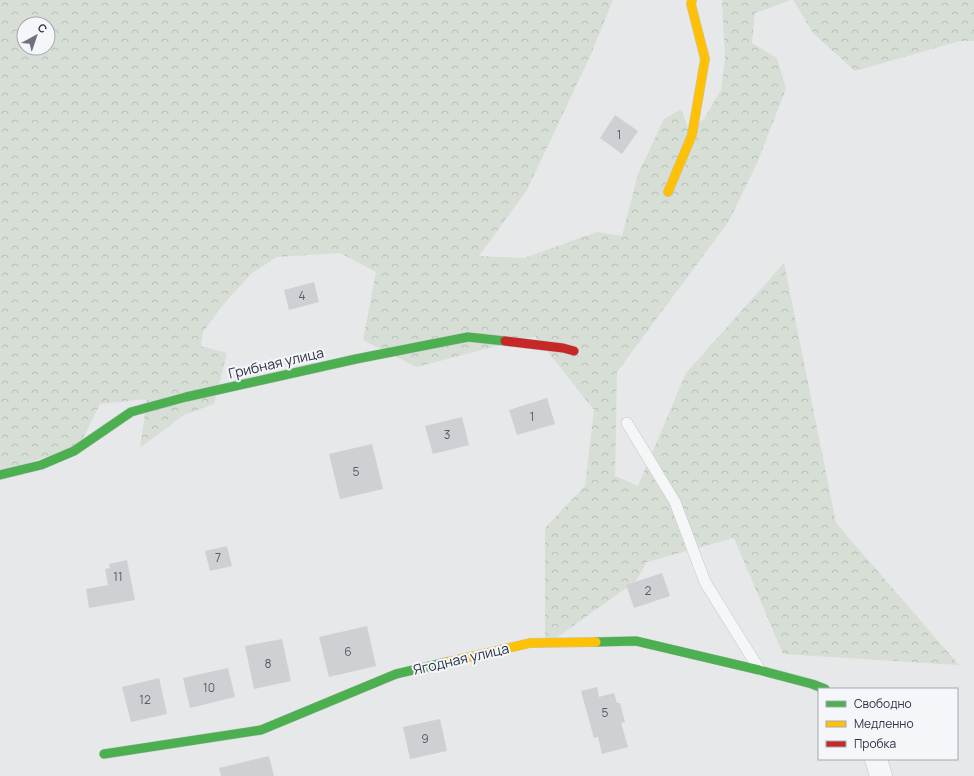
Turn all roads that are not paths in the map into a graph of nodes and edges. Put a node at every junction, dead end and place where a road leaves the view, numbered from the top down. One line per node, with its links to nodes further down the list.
1 (692, 0): 2 (street)
2 (668, 192)
3 (574, 351): 5 (street, Грибная улица)
4 (627, 422): 6 (lane)
5 (0, 475)
6 (759, 670): 7 (street, Ягодная улица); 8 (street, Ягодная улица)
7 (822, 688)
8 (104, 754)
9 (876, 760): 10 (street)
10 (881, 776)

